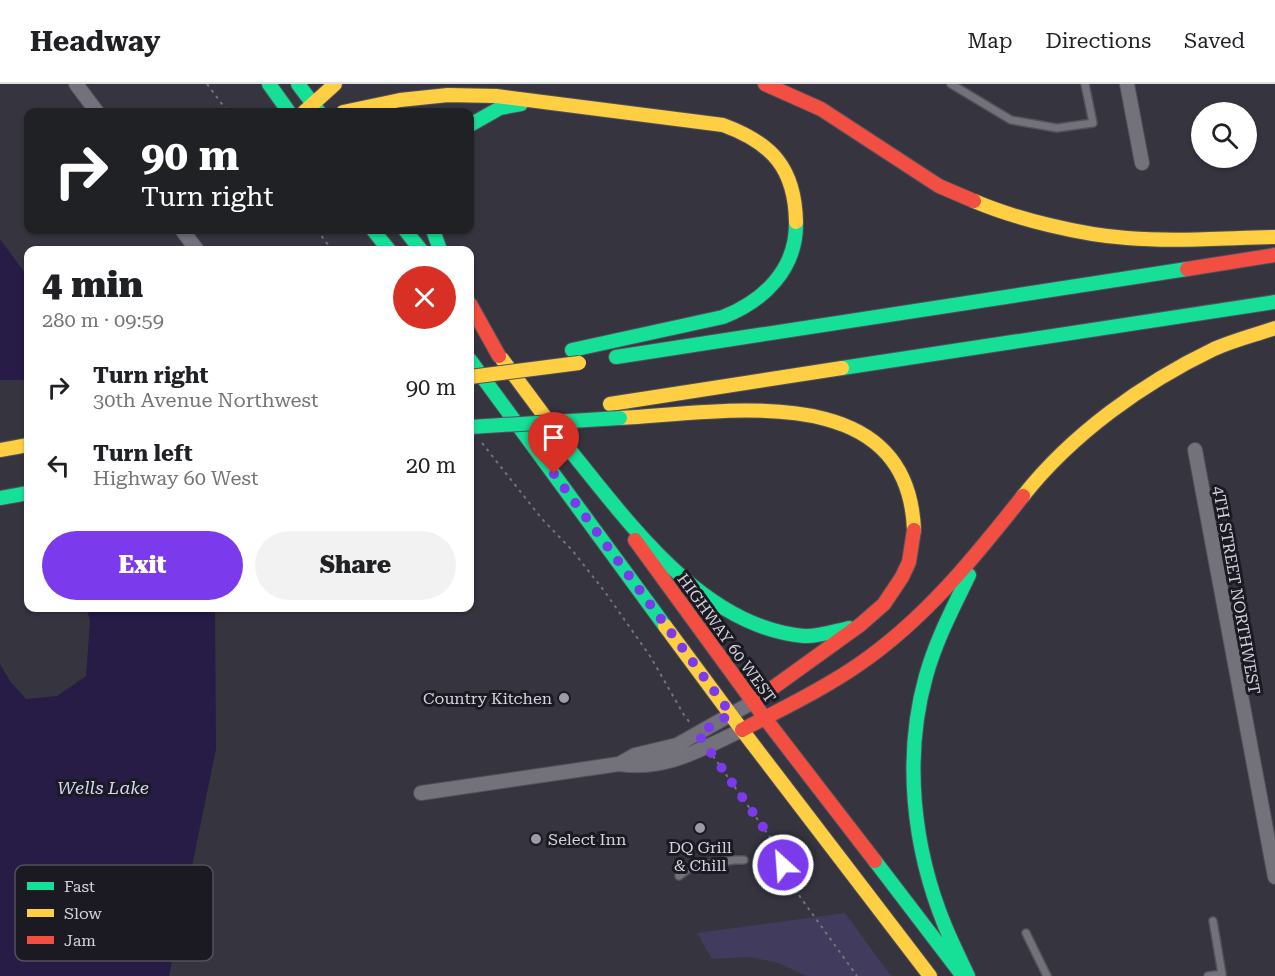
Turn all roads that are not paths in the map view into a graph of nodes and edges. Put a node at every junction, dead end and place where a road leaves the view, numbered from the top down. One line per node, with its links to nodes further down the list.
1 (76, 84): 10 (street)
2 (269, 84): 11 (main road)
3 (298, 84): 12 (main road)
4 (335, 84): 13 (main road)
5 (765, 84): 19 (main road)
6 (951, 84): 7 (lane)
7 (1085, 84)
8 (1127, 84): 16 (street)
9 (544, 102): 14 (main road); 15 (main road); 28 (main road)
10 (94, 108)
11 (287, 108)
12 (311, 108)
13 (314, 108)
14 (362, 108)
15 (474, 123)
16 (1142, 163)
17 (376, 234): 20 (main road)
18 (408, 234): 21 (main road)
19 (1275, 237)
20 (386, 246)
21 (418, 246)
22 (1275, 255): 28 (main road)
23 (1275, 302): 32 (main road, bridge)
24 (474, 311): 27 (main road)
25 (474, 322): 27 (main road, HIGHWAY 60 WEST)
26 (1275, 328): 40 (main road)
27 (499, 357): 34 (main road, HIGHWAY 60 WEST)
28 (585, 358): 30 (main road); 31 (main road, bridge)
29 (474, 365): 43 (main road)
30 (474, 372)
31 (474, 376)
32 (474, 429)
33 (474, 429): 41 (main road, bridge)
34 (564, 443): 41 (main road); 42 (main road, HIGHWAY 60 WEST)
35 (24, 447): 36 (main road)
36 (0, 450)
37 (1195, 450): 48 (street, 4TH STREET NORTHWEST)
38 (24, 494): 39 (main road)
39 (0, 498)
40 (992, 537): 44 (main road); 55 (main road)
41 (865, 620): 42 (main road)
42 (753, 702): 43 (street); 44 (main road, HIGHWAY 60 WEST)
43 (731, 714): 45 (main road); 46 (street)
44 (764, 717): 45 (main road); 55 (main road, HIGHWAY 60 WEST)
45 (742, 730): 46 (street); 54 (main road)
46 (618, 764): 47 (street)
47 (421, 794)
48 (1272, 850): 50 (street, 4TH STREET NORTHWEST)
49 (744, 860): 51 (lane)
50 (1274, 872)
51 (679, 876)
52 (1213, 921): 57 (lane)
53 (1026, 933): 56 (lane)
54 (930, 976)
55 (966, 976)
56 (1047, 976)
57 (1208, 976)

